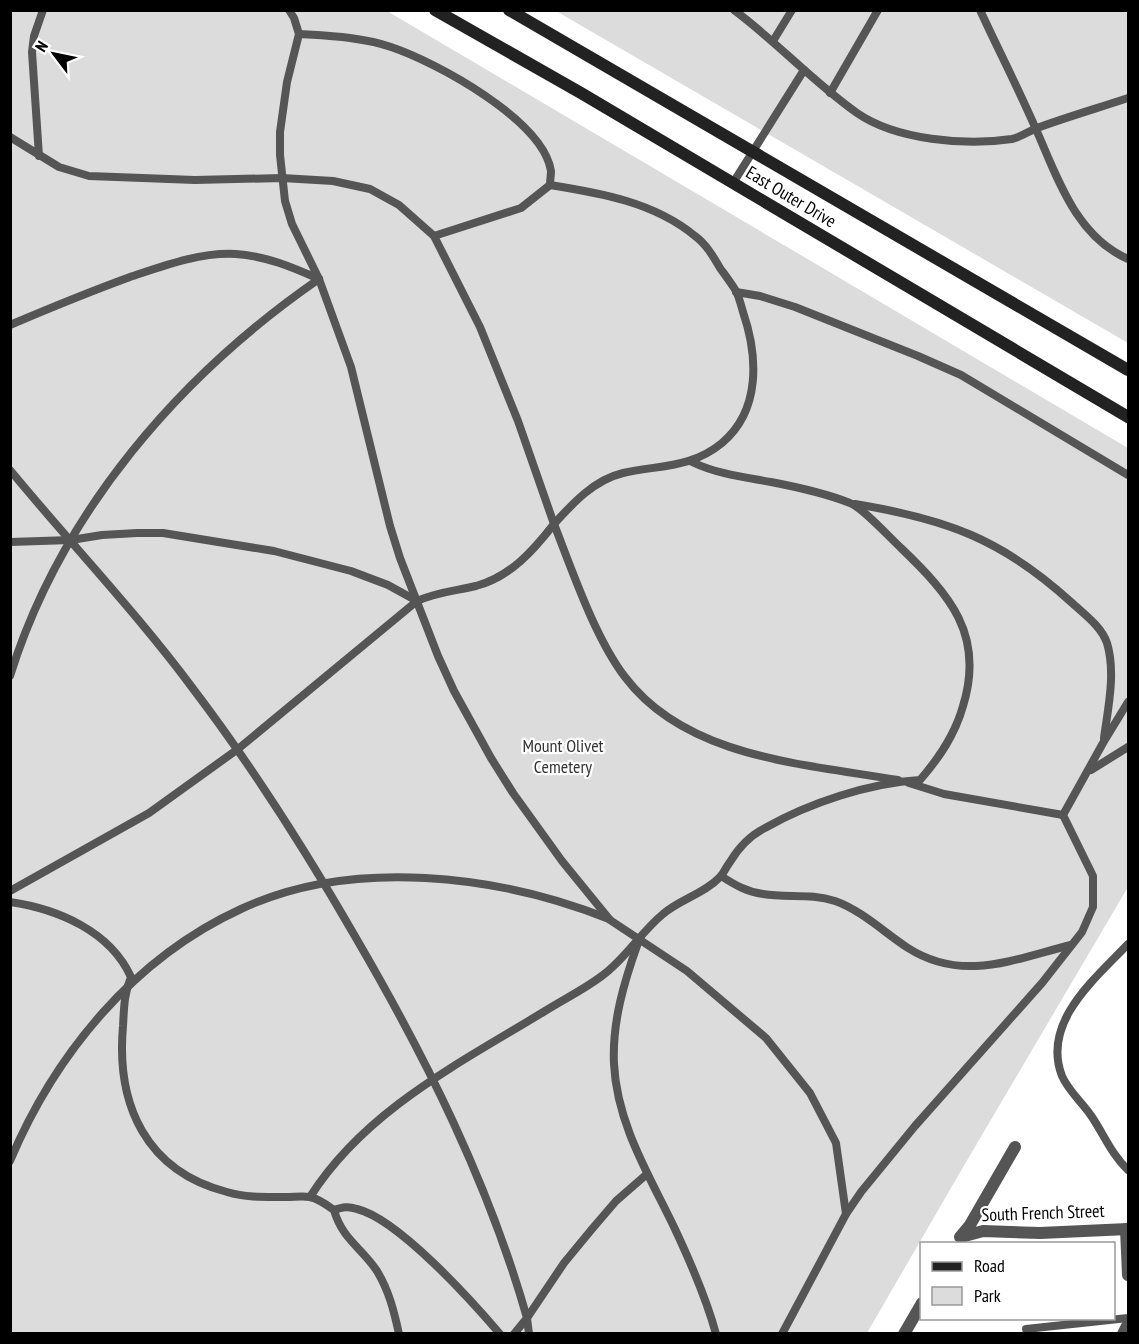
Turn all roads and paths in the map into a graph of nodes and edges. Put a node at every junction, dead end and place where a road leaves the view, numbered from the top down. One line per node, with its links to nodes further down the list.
1 (43, 10): 17 (lane)
2 (289, 10): 9 (lane)
3 (435, 10): 19 (main road, East Outer Drive)
4 (509, 10): 16 (main road, East Outer Drive)
5 (734, 10): 10 (lane)
6 (792, 10): 10 (lane)
7 (878, 10): 12 (lane)
8 (980, 10): 14 (lane)
9 (300, 34): 18 (lane); 20 (lane)
10 (773, 42): 11 (lane)
11 (804, 70): 12 (lane); 16 (lane)
12 (830, 93): 14 (lane)
13 (1128, 98): 14 (lane)
14 (1036, 129): 22 (lane)
15 (10, 138): 17 (lane)
16 (752, 151): 19 (lane); 26 (main road, East Outer Drive)
17 (39, 156): 18 (lane)
18 (282, 178): 21 (lane); 23 (lane)
19 (733, 183): 27 (main road, East Outer Drive)
20 (550, 184): 21 (lane); 24 (lane)
21 (434, 236): 32 (lane)
22 (1128, 259)
23 (319, 279): 25 (lane); 33 (lane); 35 (lane)
24 (736, 292): 28 (lane); 30 (lane)
25 (10, 325)
26 (1128, 370)
27 (1128, 417)
28 (692, 462): 31 (lane); 32 (lane)
29 (10, 470): 33 (lane)
30 (1128, 475)
31 (853, 503): 38 (lane); 42 (lane)
32 (555, 524): 35 (lane); 42 (lane)
33 (71, 540): 34 (lane); 35 (lane); 36 (lane); 40 (lane)
34 (10, 542)
35 (417, 601): 40 (lane); 48 (lane)
36 (10, 676)
37 (1128, 702): 38 (lane)
38 (1103, 743): 41 (lane)
39 (1128, 747): 41 (lane)
40 (238, 749): 45 (lane); 46 (lane)
41 (1089, 771): 43 (lane)
42 (903, 781): 43 (lane); 44 (lane)
43 (1063, 815): 51 (lane)
44 (721, 876): 49 (lane); 51 (lane)
45 (324, 884): 48 (lane); 52 (lane); 53 (lane)
46 (10, 891)
47 (10, 902): 52 (lane)
48 (610, 920): 49 (lane)
49 (640, 939): 53 (lane); 57 (lane); 60 (lane)
50 (1128, 944): 56 (lane)
51 (1071, 945): 60 (lane)
52 (126, 988): 55 (lane); 58 (lane)
53 (432, 1080): 58 (lane); 69 (lane)
54 (1015, 1146): 61 (street)
55 (10, 1161)
56 (1128, 1170)
57 (647, 1174): 69 (lane); 77 (lane)
58 (310, 1197): 59 (lane)
59 (334, 1210): 73 (lane); 74 (lane)
60 (846, 1214): 78 (lane)
61 (972, 1220): 63 (street); 65 (street)
62 (1127, 1229): 63 (street, South French Street); 67 (street)
63 (983, 1232): 65 (street, South French Street)
64 (1041, 1233): 66 (lane)
65 (959, 1240)
66 (1040, 1242)
67 (1128, 1275)
68 (920, 1305): 79 (street)
69 (527, 1318): 75 (lane); 76 (lane)
70 (1112, 1320): 72 (lane)
71 (1128, 1324): 80 (street)
72 (1025, 1331)
73 (399, 1334)
74 (500, 1334)
75 (514, 1334)
76 (529, 1334)
77 (716, 1334)
78 (782, 1334)
79 (904, 1334)
80 (1124, 1334)

